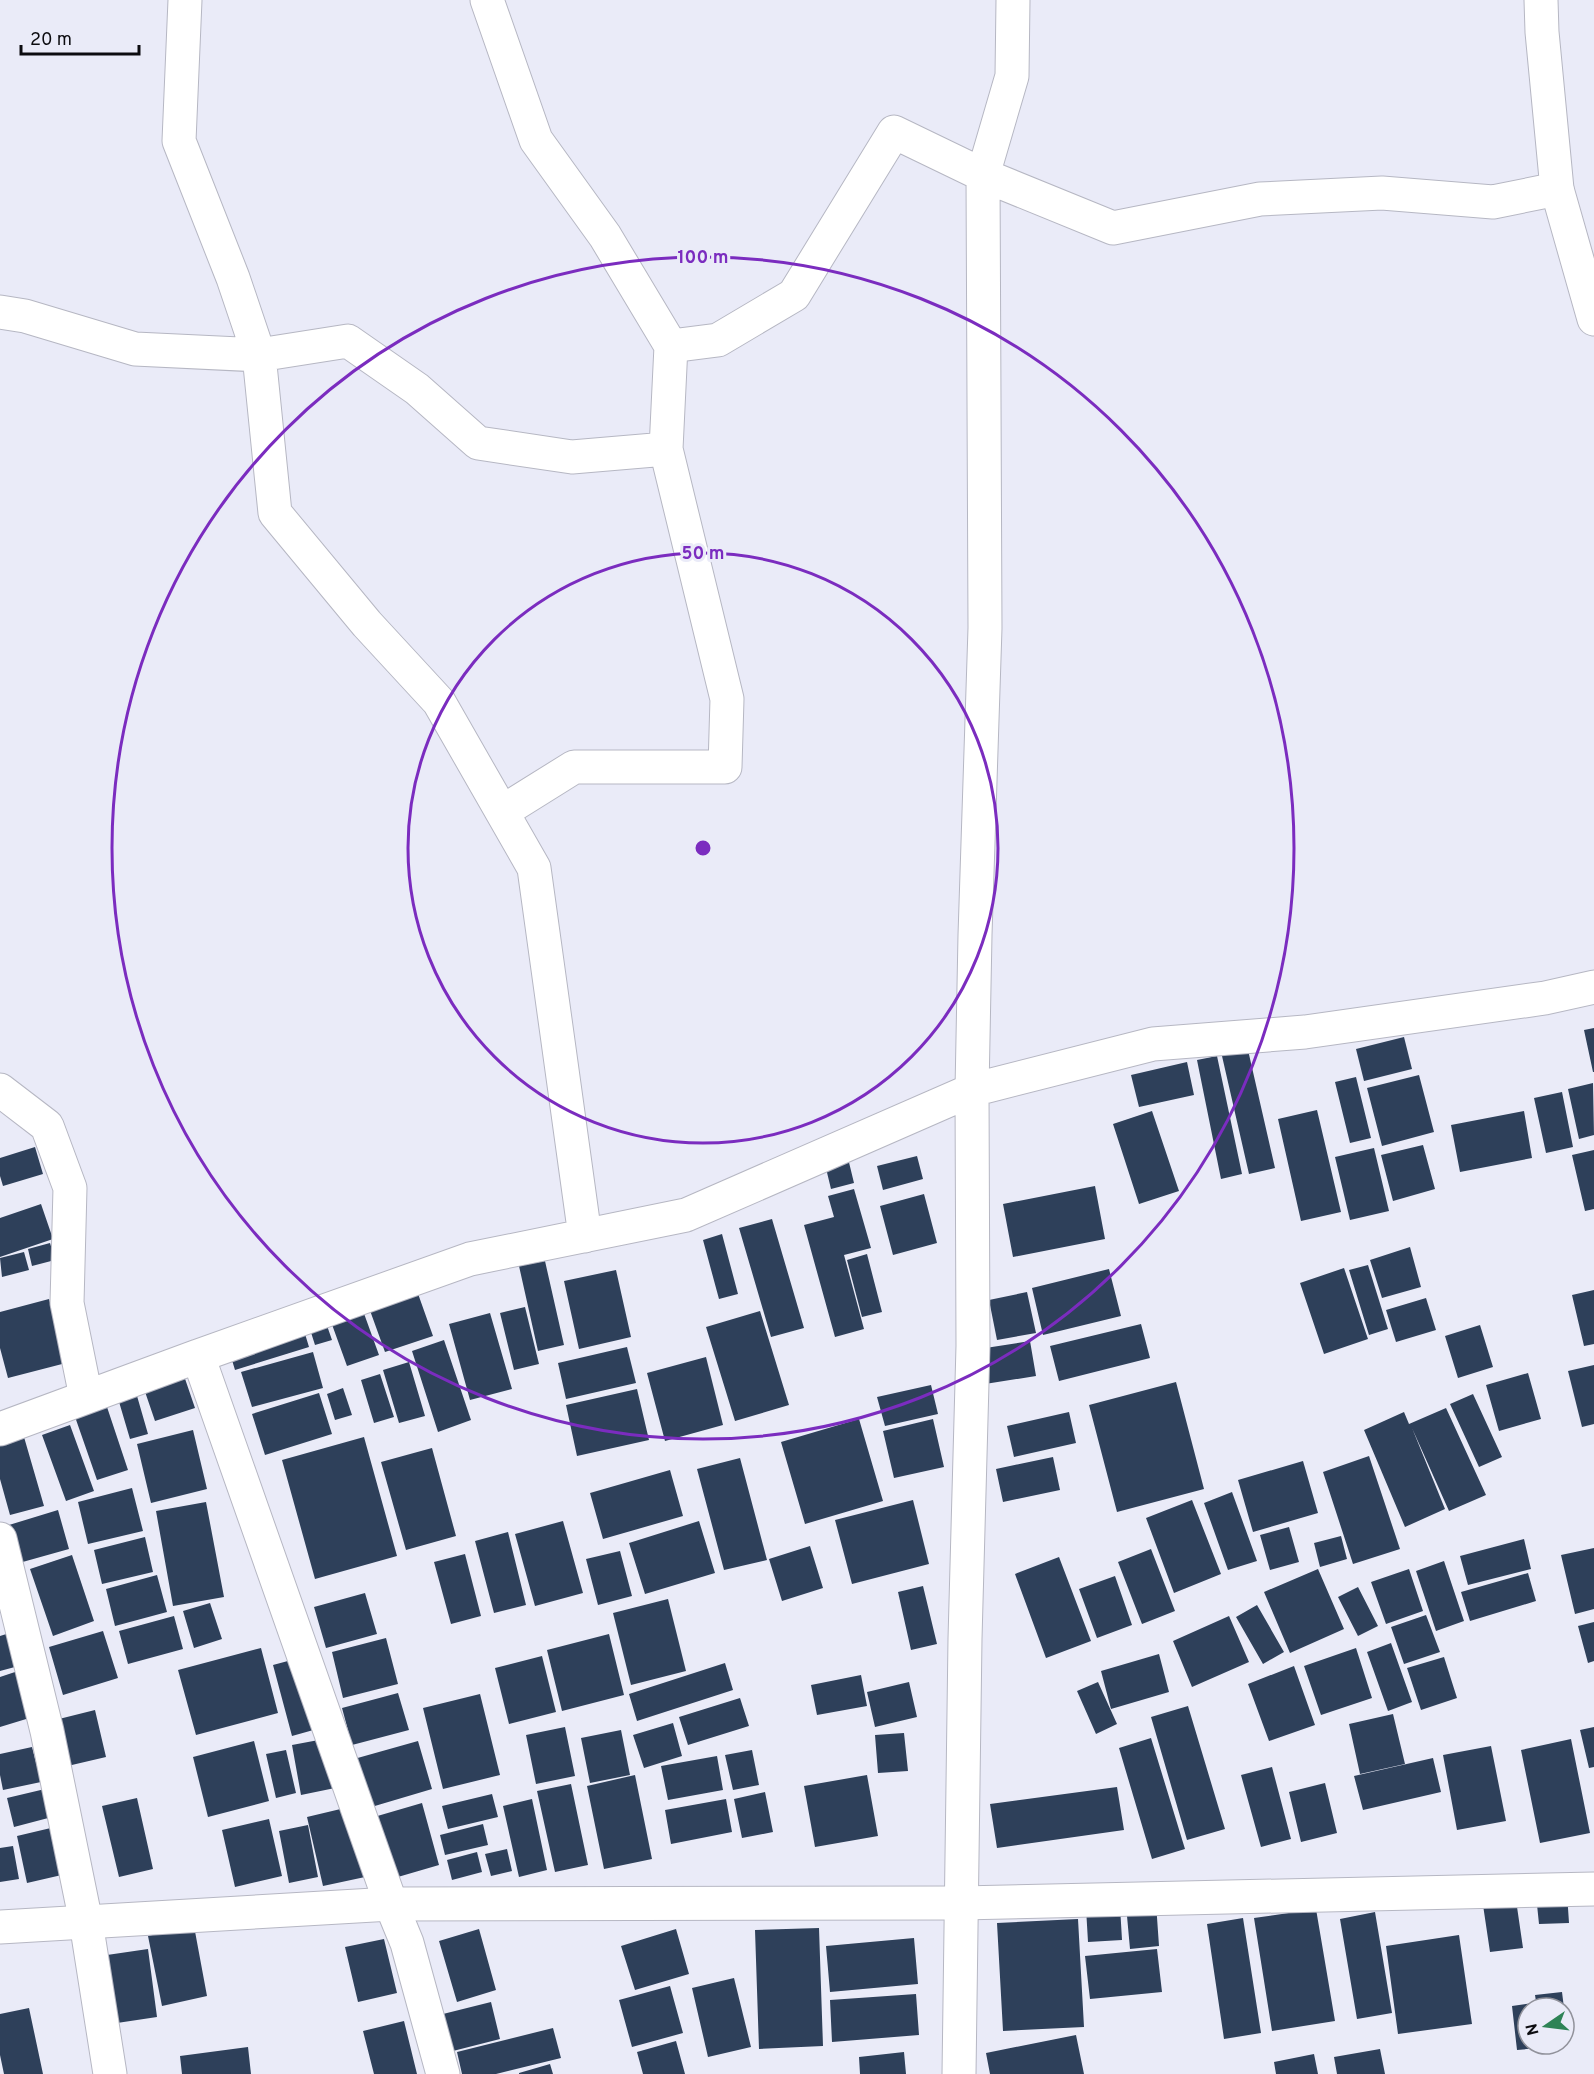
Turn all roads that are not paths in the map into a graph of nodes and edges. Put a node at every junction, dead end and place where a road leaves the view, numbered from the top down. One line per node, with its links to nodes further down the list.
1 (185, 0): 10 (street)
2 (488, 0): 9 (street)
3 (1012, 0): 5 (street)
4 (1541, 0): 6 (street)
5 (983, 176): 6 (street); 9 (street); 15 (street)
6 (1557, 189): 8 (street)
7 (0, 312): 10 (street)
8 (1594, 319)
9 (671, 346): 11 (street)
10 (259, 355): 11 (street); 12 (street)
11 (666, 449): 12 (street)
12 (502, 812): 16 (street)
13 (1594, 987): 15 (street)
14 (0, 1090): 18 (street)
15 (972, 1090): 16 (street); 22 (street)
16 (585, 1236): 17 (street)
17 (198, 1356): 18 (street); 23 (street)
18 (86, 1397): 19 (street)
19 (0, 1429)
20 (0, 1539): 24 (street)
21 (1594, 1889): 22 (street)
22 (961, 1903): 23 (street); 28 (street)
23 (391, 1904): 24 (street); 27 (street)
24 (86, 1922): 25 (street); 26 (street)
25 (0, 1927)
26 (110, 2074)
27 (443, 2074)
28 (958, 2074)

